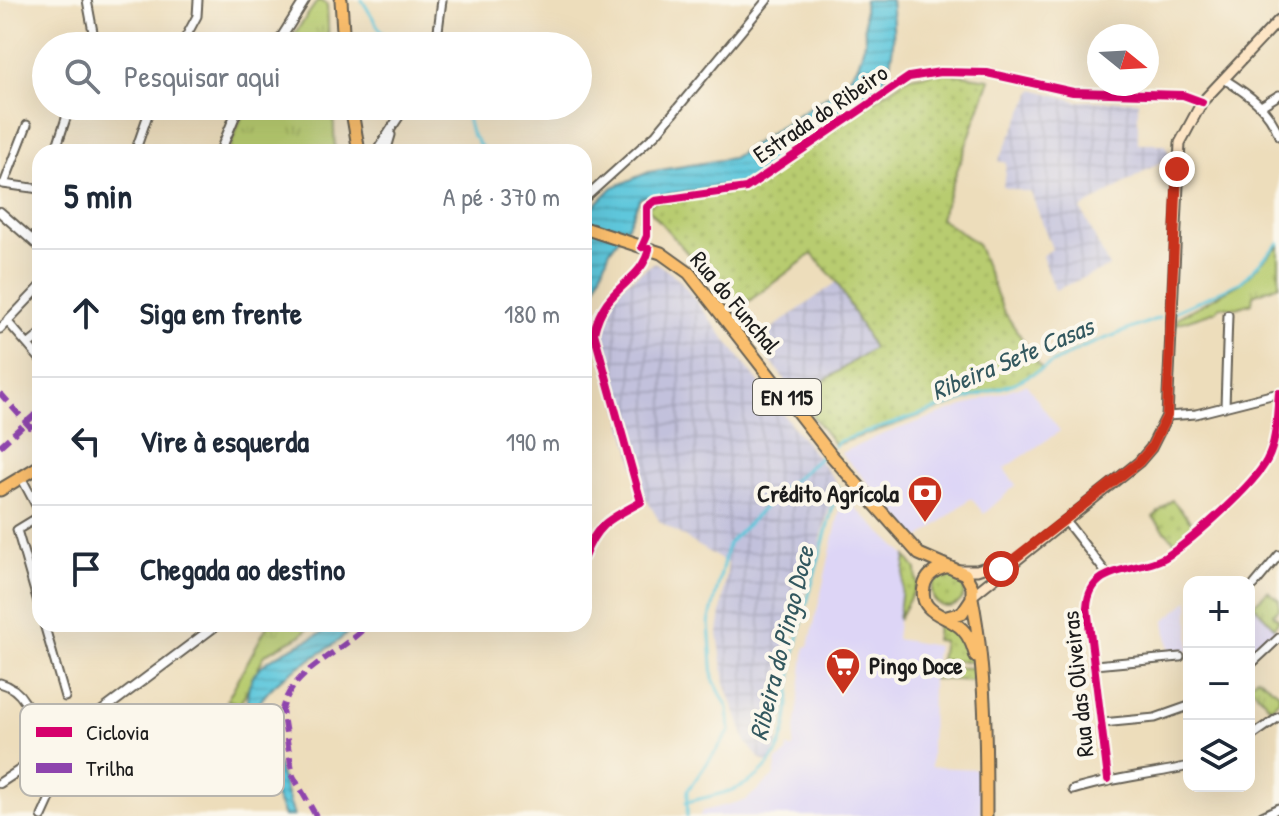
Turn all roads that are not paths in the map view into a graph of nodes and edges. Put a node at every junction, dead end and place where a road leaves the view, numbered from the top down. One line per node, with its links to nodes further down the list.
1 (87, 0): 8 (street)
2 (198, 0): 9 (street)
3 (305, 0): 10 (street)
4 (442, 0): 12 (street)
5 (767, 0): 33 (street)
6 (340, 1): 11 (main road)
7 (1279, 20): 13 (main road)
8 (93, 32)
9 (188, 32)
10 (285, 32)
11 (343, 32)
12 (438, 32)
13 (1224, 79): 15 (main road); 16 (street)
14 (1279, 95): 16 (street)
15 (1202, 102): 37 (street, Estrada do Ribeiro); 47 (main road)
16 (1261, 106): 24 (street)
17 (65, 120): 25 (street)
18 (146, 120): 26 (street)
19 (233, 120): 27 (street)
20 (353, 120): 28 (main road)
21 (397, 120): 23 (street)
22 (27, 125): 31 (street)
23 (393, 127): 29 (street); 30 (street)
24 (1279, 136)
25 (58, 144)
26 (138, 144)
27 (223, 144)
28 (356, 144)
29 (381, 144)
30 (388, 144)
31 (2, 183): 32 (street)
32 (32, 188)
33 (592, 192)
34 (0, 212): 36 (street)
35 (592, 231): 37 (main road, Rua do Funchal / EN 115)
36 (32, 240)
37 (641, 246): 54 (street); 55 (main road, Rua do Funchal / EN 115)
38 (32, 295): 40 (street)
39 (1228, 315): 46 (street)
40 (7, 321): 41 (street); 43 (street)
41 (0, 329)
42 (32, 342): 43 (street)
43 (28, 345): 44 (street)
44 (32, 350)
45 (1279, 393): 46 (street); 60 (street)
46 (1225, 407): 47 (street)
47 (1167, 416): 53 (main road)
48 (32, 471): 49 (main road)
49 (21, 477): 50 (main road); 51 (street)
50 (0, 490)
51 (32, 498)
52 (32, 520): 61 (street)
53 (1065, 520): 57 (main road); 60 (street)
54 (592, 537)
55 (919, 554): 58 (main road, Rua do Funchal); 62 (main road, Rua do Funchal)
56 (1279, 555): 63 (street)
57 (1015, 558): 59 (main road); 64 (main road)
58 (946, 567): 59 (main road, Rua do Funchal); 62 (main road)
59 (959, 570): 64 (main road, Rua do Funchal)
60 (1107, 574): 71 (street, Rua das Oliveiras)
61 (32, 582)
62 (925, 582): 65 (main road, Rua do Funchal)
63 (1255, 584)
64 (972, 596): 65 (main road); 72 (main road, Rua do Funchal)
65 (947, 617): 72 (main road, Rua do Funchal)
66 (46, 632): 74 (street)
67 (207, 632): 76 (street)
68 (1279, 638): 70 (street)
69 (1180, 657): 71 (street)
70 (1255, 660)
71 (1095, 665): 79 (street, Rua das Oliveiras)
72 (982, 676): 89 (main road, Rua do Funchal)
73 (0, 683): 75 (street)
74 (65, 697)
75 (26, 704)
76 (110, 704)
77 (1183, 708): 79 (street)
78 (1279, 717): 80 (street)
79 (1102, 723): 83 (street, Rua das Oliveiras)
80 (1255, 734)
81 (1183, 767): 83 (street)
82 (20, 768): 84 (street)
83 (1108, 779): 85 (street)
84 (0, 783)
85 (1073, 790)
86 (51, 796): 88 (street)
87 (1279, 808): 90 (street)
88 (42, 816)
89 (986, 816)
90 (1262, 816)

